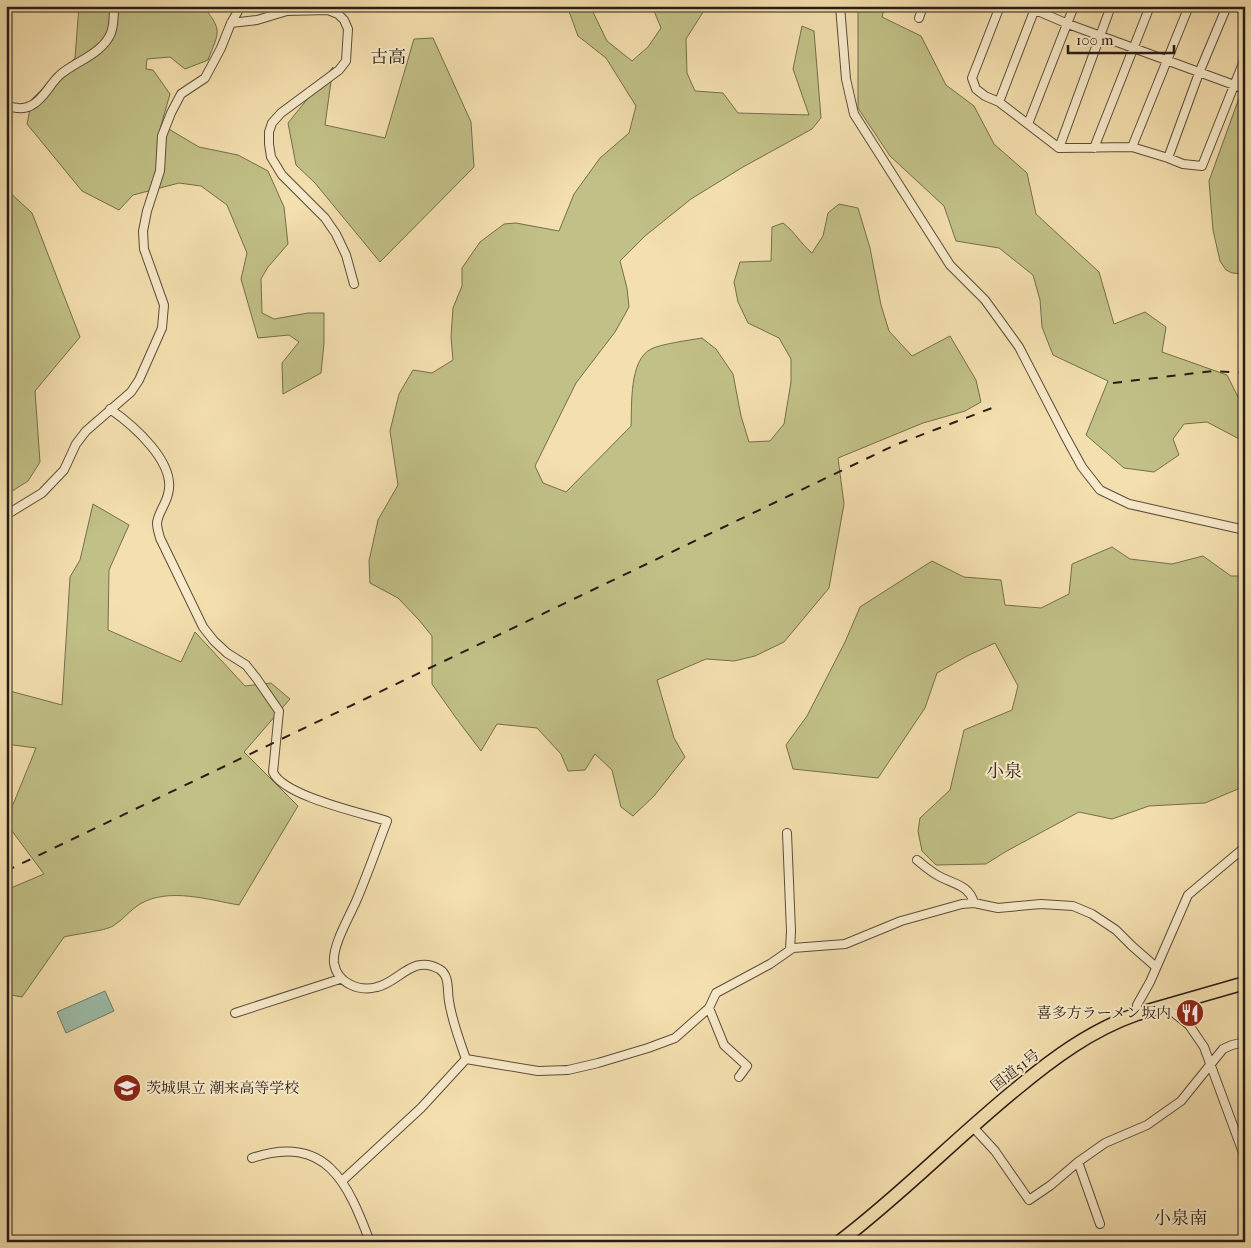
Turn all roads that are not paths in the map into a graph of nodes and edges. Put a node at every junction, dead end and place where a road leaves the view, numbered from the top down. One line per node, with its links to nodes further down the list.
1 (114, 6): 26 (street)
2 (241, 6): 16 (street)
3 (840, 6): 35 (street)
4 (923, 6): 15 (street)
5 (1000, 6): 25 (street)
6 (1026, 6): 13 (street)
7 (1074, 6): 17 (street)
8 (1111, 6): 18 (street)
9 (1150, 6): 19 (street)
10 (1188, 6): 21 (street)
11 (1226, 6): 22 (street)
12 (1235, 6): 14 (street)
13 (1036, 8): 17 (street); 25 (street)
14 (1245, 10)
15 (919, 18)
16 (231, 23): 32 (street); 33 (street)
17 (1068, 24): 18 (street); 27 (street)
18 (1100, 36): 19 (street); 29 (street)
19 (1134, 48): 21 (street); 30 (street)
20 (1245, 58): 23 (street)
21 (1167, 61): 22 (street); 28 (street)
22 (1199, 73): 23 (street); 31 (street)
23 (1234, 85): 24 (street); 31 (street)
24 (1245, 89)
25 (1000, 102): 27 (street)
26 (6, 106)
27 (1028, 124): 29 (street)
28 (1132, 147): 30 (street); 31 (street)
29 (1058, 148): 30 (street)
30 (1094, 148)
31 (1168, 158)
32 (354, 284)
33 (110, 409): 34 (street); 42 (street)
34 (6, 515)
35 (1245, 530)
36 (787, 833): 40 (street)
37 (1245, 847): 41 (street)
38 (917, 860): 39 (street)
39 (974, 903): 40 (street); 41 (street)
40 (790, 950): 45 (street)
41 (1156, 967): 47 (street)
42 (340, 978): 46 (street); 49 (street)
43 (1245, 983): 44 (highway, 国道51号)
44 (1164, 1005): 47 (highway, 国道51号); 50 (street)
45 (709, 1008): 49 (street); 51 (street)
46 (236, 1013)
47 (1137, 1014): 52 (highway, 国道51号)
48 (1245, 1042): 50 (street)
49 (466, 1059): 56 (street)
50 (1210, 1063): 54 (street); 55 (street)
51 (739, 1077)
52 (972, 1126): 55 (street); 59 (highway, 国道51号)
53 (252, 1158): 56 (street)
54 (1245, 1158)
55 (1078, 1162): 57 (street)
56 (342, 1181): 58 (street)
57 (1100, 1224)
58 (370, 1242)
59 (839, 1242)

